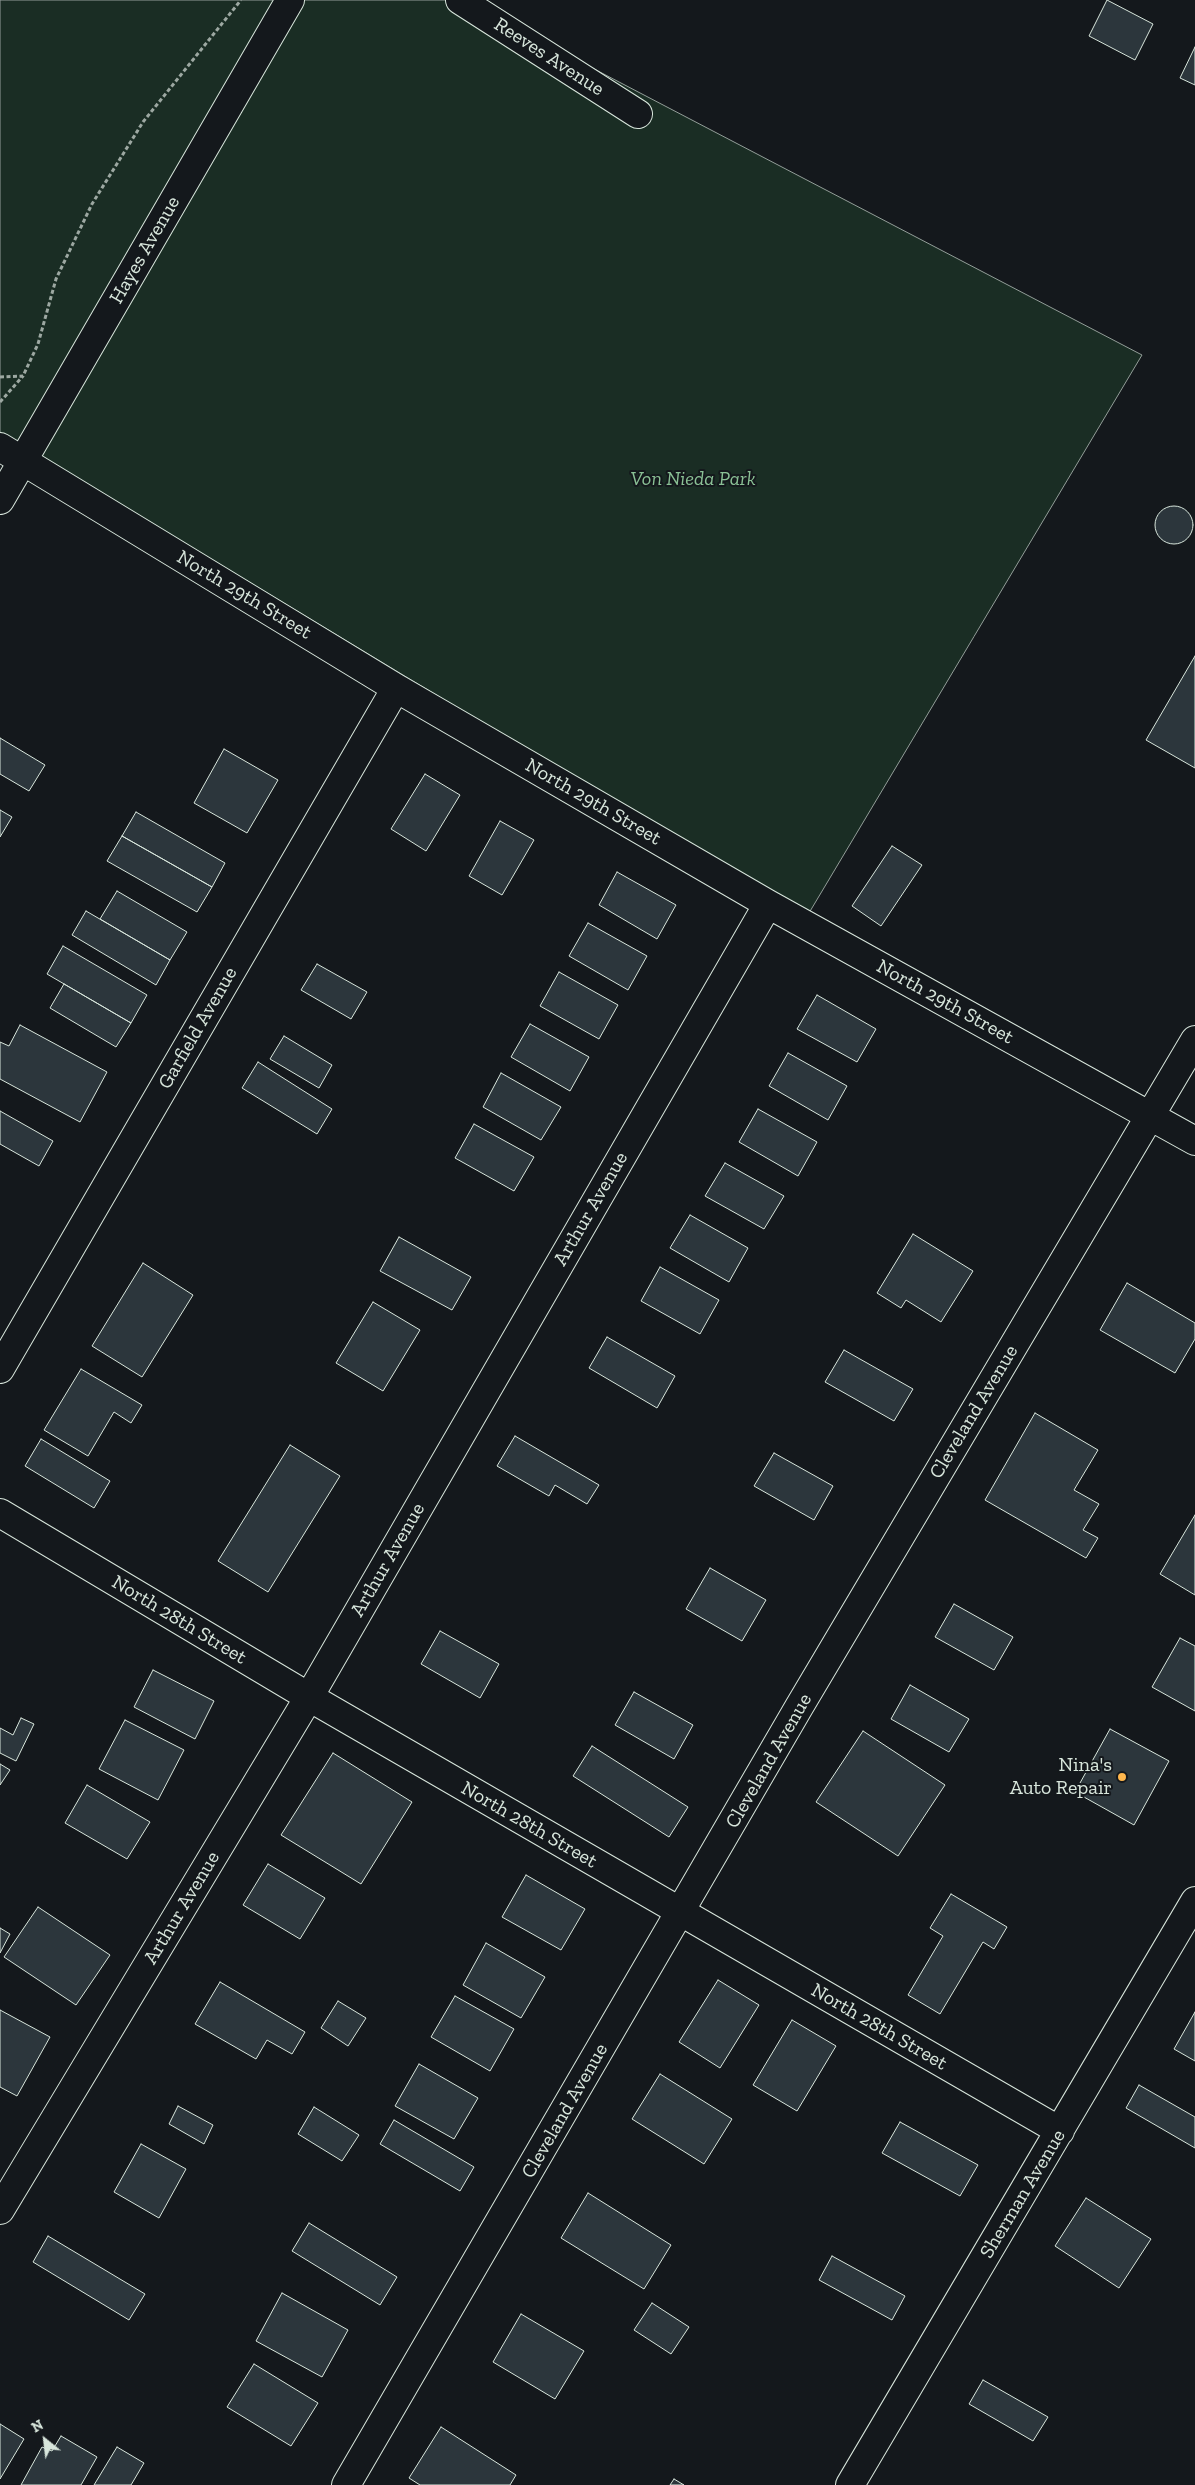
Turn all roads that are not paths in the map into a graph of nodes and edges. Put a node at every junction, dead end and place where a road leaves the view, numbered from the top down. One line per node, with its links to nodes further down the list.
1 (290, 0): 5 (street, Hayes Avenue)
2 (460, 0): 3 (street, Reeves Avenue)
3 (638, 114)
4 (0, 447): 5 (street, North 29th Street)
5 (23, 460): 6 (street, Hayes Avenue); 7 (street, North 29th Street)
6 (0, 500)
7 (396, 688): 8 (street, North 29th Street); 12 (street, Garfield Avenue)
8 (768, 904): 10 (street, North 29th Street); 14 (street, Arthur Avenue)
9 (1195, 1040): 10 (street, Cleveland Avenue)
10 (1150, 1116): 11 (street, North 29th Street); 16 (street, Cleveland Avenue)
11 (1195, 1141)
12 (0, 1369)
13 (0, 1513): 14 (street, North 28th Street)
14 (309, 1697): 16 (street, North 28th Street); 18 (street, Arthur Avenue)
15 (1195, 1901): 17 (street, Sherman Avenue)
16 (681, 1913): 17 (street, North 28th Street); 19 (street, Cleveland Avenue)
17 (1060, 2131): 20 (street, Sherman Avenue)
18 (0, 2210)
19 (346, 2485)
20 (850, 2485)

